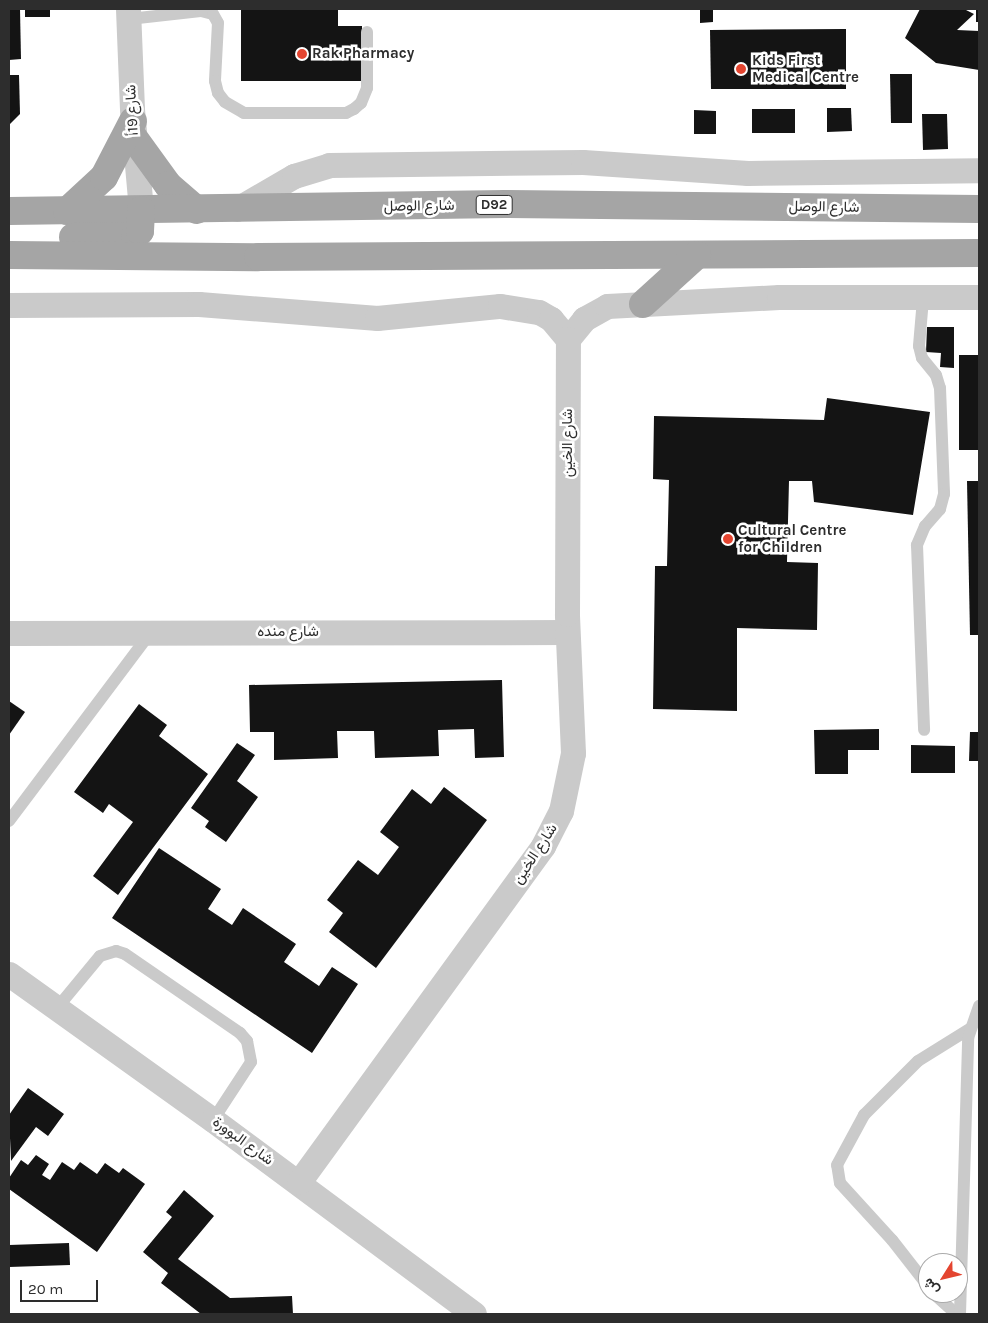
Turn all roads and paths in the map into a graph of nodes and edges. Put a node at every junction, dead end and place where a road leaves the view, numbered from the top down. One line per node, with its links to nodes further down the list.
1 (129, 14): 2 (lane); 3 (street, شارع 19أ)
2 (367, 32)
3 (133, 130): 8 (street, شارع 19أ); 9 (main road); 10 (main road)
4 (979, 170): 6 (street)
5 (12, 207): 10 (main road, شارع الوصل / D92)
6 (236, 209): 7 (main road, شارع الوصل / D92); 9 (main road, شارع الوصل / D92)
7 (979, 209)
8 (141, 210): 9 (main road, شارع الوصل / D92); 10 (main road, شارع الوصل / D92); 12 (main road)
9 (197, 210)
10 (67, 211)
11 (979, 253): 13 (main road)
12 (9, 254): 13 (main road)
13 (697, 254): 16 (main road)
14 (979, 297): 15 (street)
15 (923, 299): 16 (street); 22 (lane)
16 (643, 304): 18 (street)
17 (9, 305): 18 (street)
18 (568, 339): 21 (street, شارع الخين)
19 (9, 632): 20 (street, شارع منده)
20 (151, 632): 21 (street, شارع منده); 23 (lane)
21 (568, 632): 29 (street, شارع الخين)
22 (924, 730)
23 (9, 821)
24 (9, 974): 26 (street, شارع البوورة)
25 (979, 1006): 27 (lane)
26 (57, 1008): 28 (street, شارع البوورة); 28 (lane)
27 (971, 1028): 30 (lane); 33 (lane)
28 (214, 1120): 29 (street, شارع البوورة)
29 (299, 1182): 32 (street, شارع البوورة)
30 (918, 1273)
31 (945, 1303): 33 (lane)
32 (474, 1314)
33 (958, 1314)

